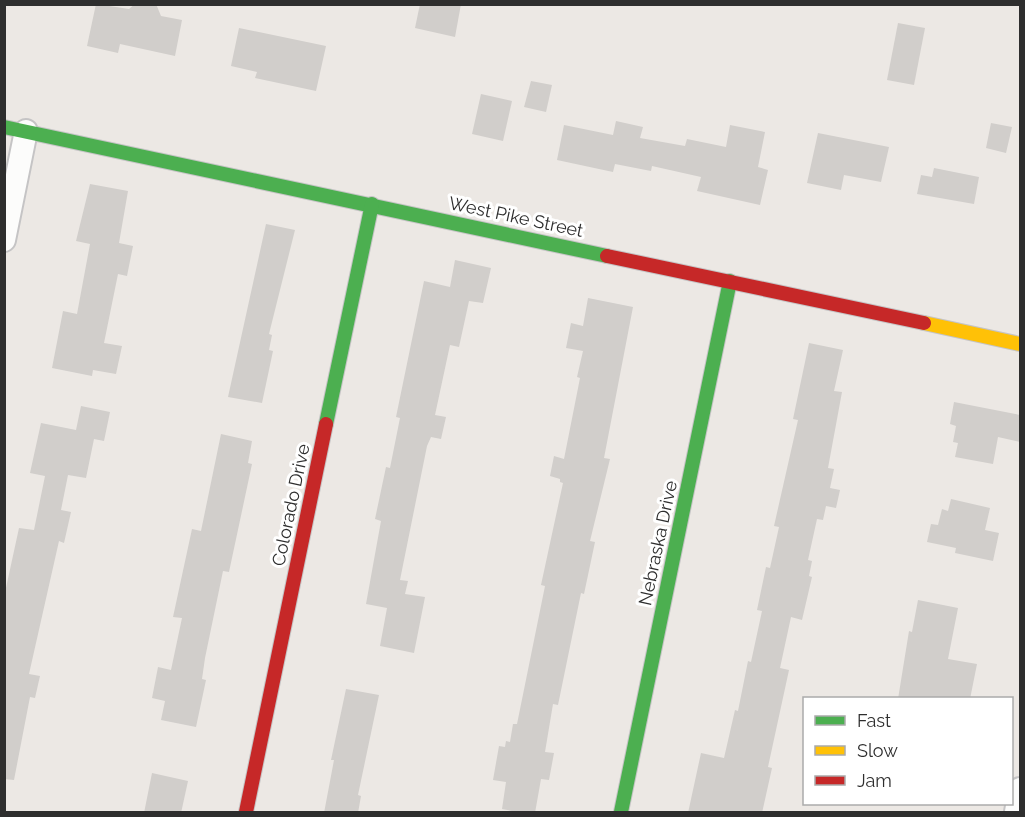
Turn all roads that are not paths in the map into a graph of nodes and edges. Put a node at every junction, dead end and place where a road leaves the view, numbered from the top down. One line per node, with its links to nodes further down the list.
1 (15, 129): 2 (street, West Pike Street); 3 (street)
2 (372, 204): 4 (street, West Pike Street); 7 (street, Colorado Drive)
3 (4, 240)
4 (730, 282): 5 (street, West Pike Street); 8 (street, Nebraska Drive)
5 (1020, 344)
6 (1020, 789): 9 (street)
7 (246, 813)
8 (621, 813)
9 (1016, 813)

